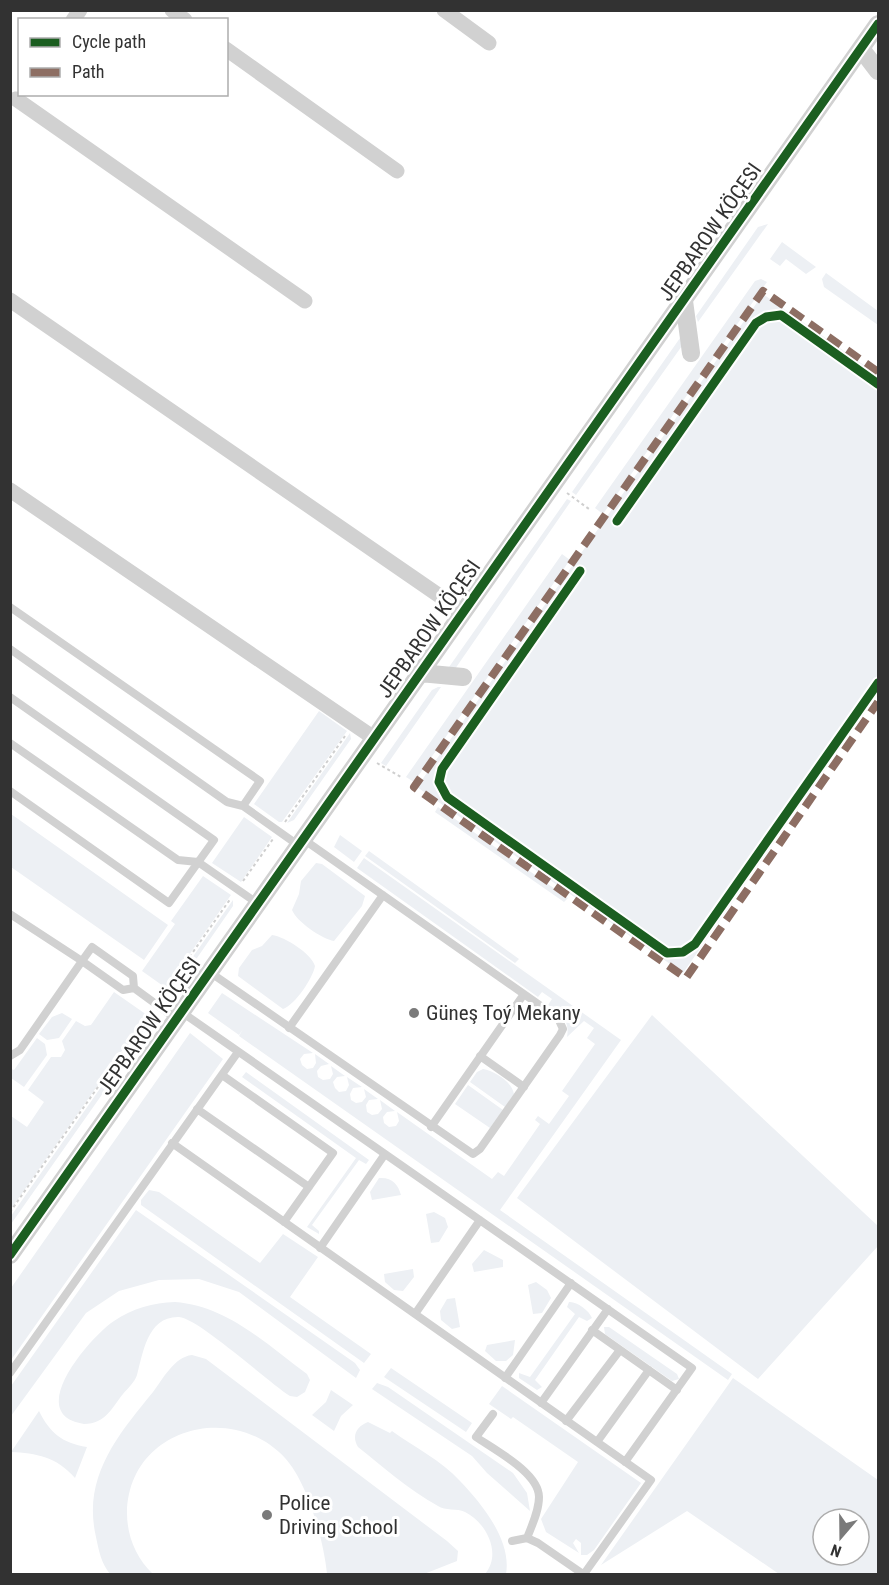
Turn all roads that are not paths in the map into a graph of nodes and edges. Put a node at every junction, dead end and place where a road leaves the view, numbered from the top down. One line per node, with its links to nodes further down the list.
1 (444, 10): 3 (street)
2 (879, 24): 5 (street, JEPBAROW KÖÇESI)
3 (489, 43)
4 (228, 50): 8 (street)
5 (862, 50): 6 (street); 11 (street, JEPBAROW KÖÇESI)
6 (879, 71)
7 (15, 100): 10 (street)
8 (397, 171)
9 (10, 300): 15 (street)
10 (305, 301)
11 (684, 301): 12 (street); 15 (street, JEPBAROW KÖÇESI)
12 (691, 353)
13 (10, 490): 20 (street)
14 (10, 607): 23 (lane)
15 (463, 612): 17 (street, JEPBAROW KÖÇESI)
16 (10, 650): 23 (lane)
17 (420, 673): 18 (street); 20 (street, JEPBAROW KÖÇESI)
18 (463, 677)
19 (10, 697): 25 (lane)
20 (375, 738): 24 (street, JEPBAROW KÖÇESI)
21 (10, 743): 25 (lane)
22 (11, 792): 25 (lane)
23 (243, 806): 24 (lane)
24 (301, 842): 26 (lane); 27 (street, JEPBAROW KÖÇESI)
25 (198, 862): 27 (lane)
26 (383, 895): 32 (lane); 34 (lane)
27 (258, 904): 30 (street, JEPBAROW KÖÇESI)
28 (10, 914): 29 (lane)
29 (82, 961): 31 (lane); 31 (lane); 36 (lane)
30 (210, 972): 33 (street, JEPBAROW KÖÇESI); 34 (lane)
31 (134, 988): 33 (lane)
32 (524, 994): 37 (lane); 39 (lane)
33 (179, 1015): 35 (lane); 48 (street, JEPBAROW KÖÇESI)
34 (289, 1028): 41 (lane)
35 (238, 1052): 38 (lane); 43 (lane)
36 (10, 1056)
37 (480, 1056): 39 (lane); 41 (lane)
38 (222, 1075): 40 (lane); 44 (lane)
39 (524, 1087): 41 (lane)
40 (197, 1108): 42 (lane); 44 (lane)
41 (431, 1127)
42 (172, 1143): 46 (lane); 55 (lane)
43 (385, 1154): 45 (lane); 47 (lane)
44 (309, 1187): 46 (lane)
45 (480, 1220): 49 (lane); 51 (lane)
46 (284, 1222): 47 (lane)
47 (320, 1248): 51 (lane)
48 (10, 1255)
49 (571, 1283): 50 (lane); 56 (lane)
50 (608, 1309): 52 (lane); 57 (lane)
51 (415, 1314): 56 (lane)
52 (592, 1330): 53 (lane); 58 (lane)
53 (620, 1350): 54 (lane); 60 (lane)
54 (649, 1370): 57 (lane); 61 (lane)
55 (10, 1373)
56 (505, 1378): 58 (lane)
57 (677, 1390): 62 (lane)
58 (541, 1403): 60 (lane)
59 (494, 1414): 63 (lane)
60 (566, 1421): 61 (lane)
61 (597, 1442): 62 (lane)
62 (625, 1462): 65 (lane)
63 (527, 1538): 64 (lane); 65 (lane)
64 (512, 1541)
65 (583, 1575)

